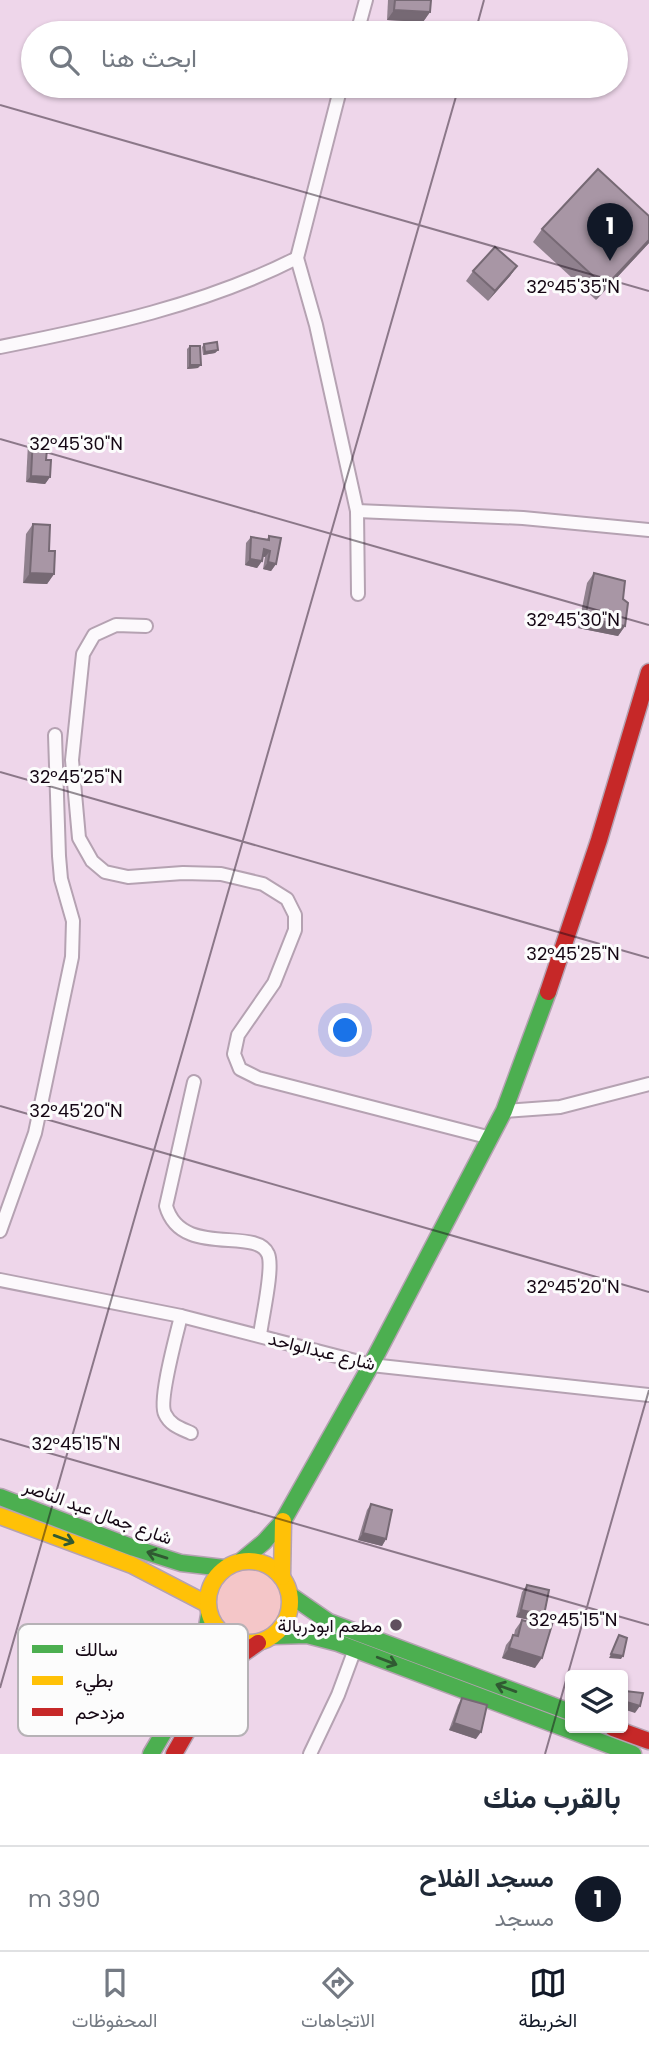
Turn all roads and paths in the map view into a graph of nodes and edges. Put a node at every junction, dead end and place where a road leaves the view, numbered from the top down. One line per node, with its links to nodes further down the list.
1 (366, 0): 2 (street)
2 (360, 21)
3 (338, 98): 4 (street)
4 (298, 258): 5 (street); 6 (street)
5 (0, 347)
6 (358, 511): 7 (street); 8 (street)
7 (649, 530)
8 (358, 594)
9 (146, 625): 15 (street)
10 (649, 672): 14 (main road)
11 (55, 735): 16 (street)
12 (194, 1082): 19 (street)
13 (649, 1084): 14 (street)
14 (504, 1111): 15 (main road)
15 (491, 1138): 20 (main road)
16 (0, 1231)
17 (0, 1280): 18 (street, شارع عبدالواحد)
18 (181, 1315): 19 (street, شارع عبدالواحد); 22 (street)
19 (260, 1335): 20 (street, شارع عبدالواحد)
20 (371, 1365): 21 (street, شارع عبدالواحد); 25 (main road)
21 (649, 1395)
22 (191, 1433)
23 (0, 1497): 27 (main road, شارع جمال عبد الناصر, one-way to 23)
24 (0, 1516): 30 (main road, one-way to 30)
25 (283, 1521): 26 (main road); 28 (main road)
26 (241, 1561): 27 (main road); 28 (main road)
27 (224, 1568): 30 (main road)
28 (282, 1577): 29 (main road)
29 (290, 1594): 33 (main road); 38 (main road, one-way to 29)
30 (208, 1610): 31 (main road); 32 (main road)
31 (208, 1624)
32 (215, 1624)
33 (274, 1636): 34 (main road); 36 (main road)
34 (258, 1643): 35 (main road); 37 (main road)
35 (248, 1644)
36 (355, 1649): 45 (street); 46 (main road, one-way to 46)
37 (248, 1650)
38 (565, 1710)
39 (627, 1733): 42 (main road)
40 (161, 1736): 43 (main road)
41 (184, 1736): 44 (main road)
42 (649, 1741)
43 (151, 1754)
44 (174, 1754)
45 (310, 1754)
46 (633, 1754)

